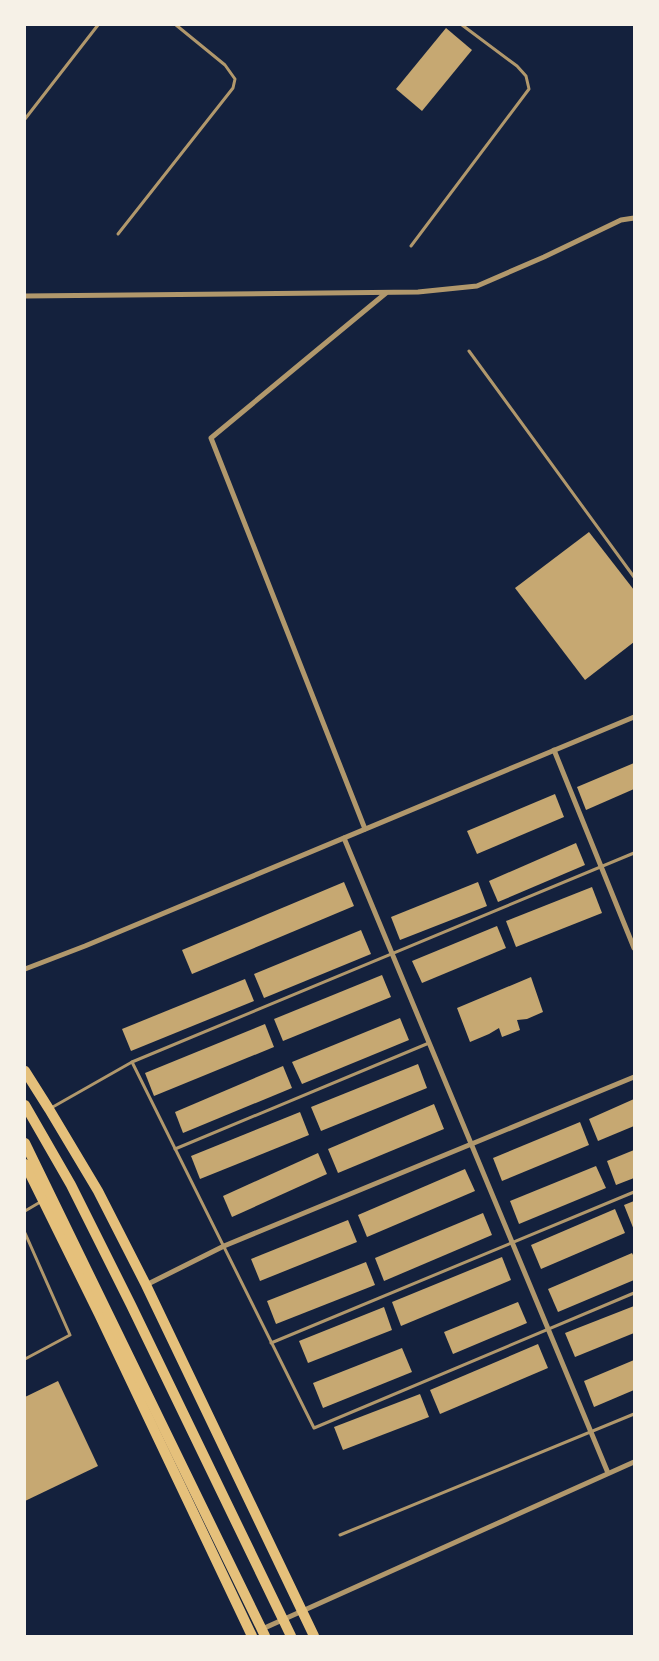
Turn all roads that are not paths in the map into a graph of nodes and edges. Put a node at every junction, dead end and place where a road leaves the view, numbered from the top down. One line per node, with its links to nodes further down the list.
1 (98, 25): 4 (lane)
2 (176, 25): 6 (lane)
3 (462, 25): 7 (lane)
4 (25, 119)
5 (634, 218): 8 (street)
6 (118, 234)
7 (411, 246)
8 (386, 293): 9 (street); 14 (street)
9 (25, 296)
10 (469, 351): 11 (lane)
11 (634, 578)
12 (634, 717): 13 (street)
13 (554, 750): 14 (street); 17 (street)
14 (365, 829): 15 (street)
15 (344, 838): 19 (street); 20 (street)
16 (634, 853): 17 (lane)
17 (601, 866): 18 (street); 19 (lane)
18 (634, 948)
19 (392, 954): 21 (street); 22 (lane)
20 (25, 969)
21 (429, 1043): 28 (street); 29 (lane)
22 (132, 1062): 26 (lane); 29 (lane)
23 (25, 1071): 26 (main road)
24 (634, 1077): 28 (street)
25 (25, 1105): 50 (main road)
26 (49, 1109): 37 (main road)
27 (25, 1143): 49 (main road)
28 (471, 1144): 35 (street); 36 (street)
29 (175, 1149): 36 (lane)
30 (25, 1164): 32 (main road)
31 (634, 1192): 35 (lane)
32 (44, 1200): 33 (lane); 48 (main road)
33 (25, 1211)
34 (25, 1233): 41 (lane)
35 (512, 1243): 39 (street); 40 (lane)
36 (224, 1246): 37 (street); 40 (lane)
37 (146, 1286): 47 (main road)
38 (634, 1293): 39 (lane)
39 (548, 1330): 40 (lane); 43 (street)
40 (272, 1343)
41 (25, 1359)
42 (634, 1414): 43 (lane)
43 (590, 1432): 45 (street); 46 (lane)
44 (634, 1462): 45 (street)
45 (608, 1473): 47 (street)
46 (340, 1535)
47 (302, 1612): 48 (street); 51 (main road)
48 (250, 1635)
49 (266, 1636)
50 (291, 1636)
51 (314, 1636)

